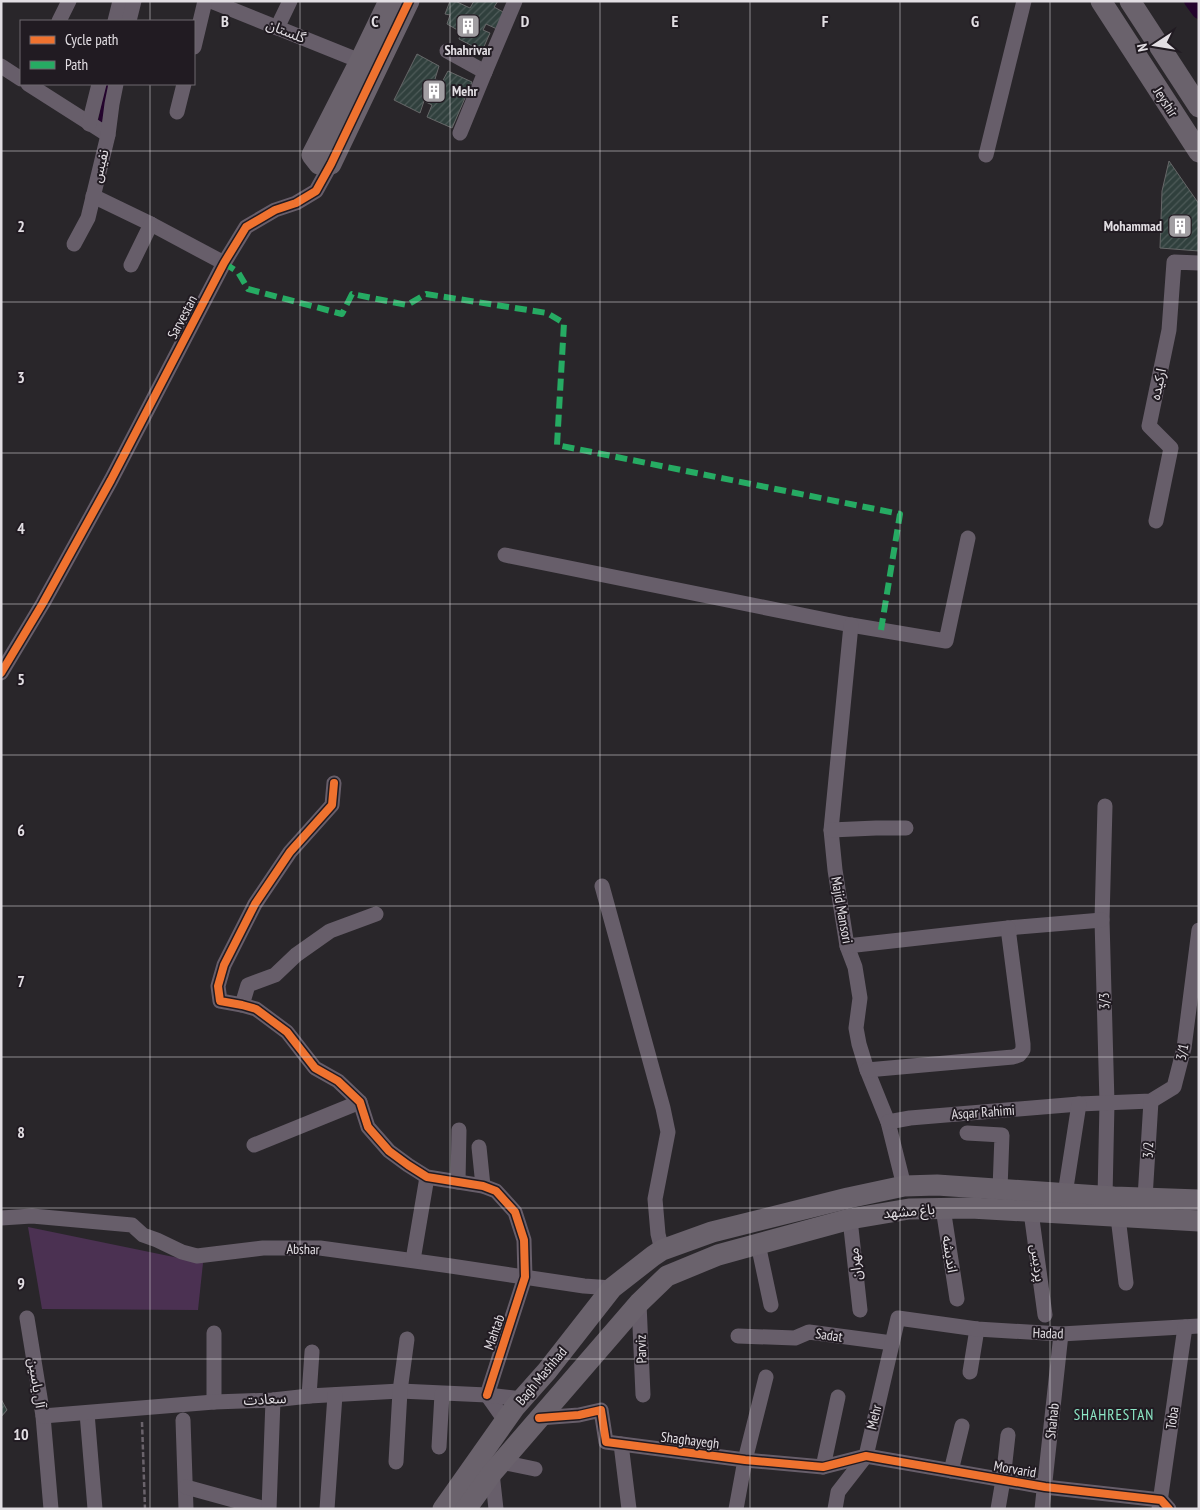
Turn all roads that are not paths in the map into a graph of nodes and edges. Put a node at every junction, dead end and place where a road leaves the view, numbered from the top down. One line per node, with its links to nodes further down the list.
1 (68, 1): 13 (street)
2 (120, 1): 14 (street)
3 (134, 1): 15 (street)
4 (205, 1): 17 (street)
5 (211, 1): 16 (street, گلستان)
6 (290, 1): 16 (street)
7 (389, 1): 19 (main road)
8 (409, 1): 34 (main road, Sarvestan)
9 (515, 1): 21 (street)
10 (1024, 1): 33 (street)
11 (1101, 1): 32 (main road, Jeyshir)
12 (1130, 1): 27 (main road, Jeyshir)
13 (59, 20)
14 (115, 20)
15 (129, 20)
16 (277, 28): 19 (street, گلستان)
17 (195, 42)
18 (446, 51): 21 (street)
19 (360, 61): 34 (main road)
20 (1, 66): 22 (street)
21 (484, 72): 30 (street)
22 (20, 78)
23 (30, 85): 29 (street)
24 (99, 85): 29 (street)
25 (116, 85): 31 (street, نفیس)
26 (184, 85): 28 (street)
27 (1199, 107)
28 (177, 112)
29 (89, 124): 31 (street)
30 (460, 133)
31 (108, 135): 35 (street, نفیس)
32 (1199, 152)
33 (986, 155)
34 (331, 164): 38 (street, Sarvestan)
35 (93, 196): 36 (street); 37 (street, نفیس)
36 (151, 224): 38 (street); 40 (street)
37 (74, 244)
38 (224, 263): 45 (street, Sarvestan)
39 (1199, 263): 41 (street, ارکیده)
40 (132, 265)
41 (1156, 521)
42 (968, 538): 44 (street)
43 (505, 555): 44 (street)
44 (851, 625): 49 (street, Majid Mansori)
45 (1, 673)
46 (334, 783): 56 (street)
47 (1105, 806): 52 (street, 3/3)
48 (906, 828): 49 (street)
49 (831, 830): 55 (street, Majid Mansori)
50 (602, 886): 84 (street)
51 (376, 914): 56 (street)
52 (1102, 920): 53 (street); 61 (street, 3/3)
53 (1008, 928): 55 (street); 58 (street)
54 (1199, 930): 57 (street, 3/1)
55 (847, 946): 58 (street, Majid Mansori)
56 (242, 1004): 60 (street)
57 (1191, 1049): 59 (street, 3/1)
58 (867, 1070): 63 (street, Majid Mansori)
59 (1151, 1101): 61 (street, Asqar Rahimi); 75 (street, 3/2)
60 (360, 1102): 66 (street); 68 (street)
61 (1107, 1103): 62 (street, Asqar Rahimi); 74 (street, 3/3)
62 (1079, 1104): 63 (street, Asqar Rahimi); 73 (street)
63 (888, 1122): 71 (street, Majid Mansori)
64 (459, 1130): 69 (street)
65 (967, 1133): 72 (street)
66 (254, 1145)
67 (479, 1147): 70 (street)
68 (427, 1177): 69 (street); 85 (street)
69 (458, 1182): 70 (street)
70 (483, 1186): 86 (street, Mahtab)
71 (904, 1186): 72 (main road, باغ مشهد); 84 (main road, باغ مشهد)
72 (1000, 1189): 73 (main road, باغ مشهد)
73 (1066, 1194): 74 (main road, باغ مشهد)
74 (1105, 1197): 75 (main road, باغ مشهد)
75 (1146, 1198): 76 (main road, باغ مشهد)
76 (1194, 1200): 82 (main road)
77 (943, 1208): 78 (main road, باغ مشهد); 81 (main road, باغ مشهد); 89 (street, اندیشه)
78 (1031, 1212): 79 (main road, باغ مشهد); 93 (street, پردیس)
79 (1118, 1217): 82 (main road, باغ مشهد); 87 (street)
80 (1, 1218): 85 (street, Abshar)
81 (850, 1219): 83 (main road, باغ مشهد); 92 (street, مهران)
82 (1194, 1221)
83 (758, 1244): 90 (main road, باغ مشهد); 91 (street)
84 (662, 1250): 88 (main road, Bagh Mashhad)
85 (413, 1260): 86 (street, Abshar)
86 (525, 1277): 88 (street, Abshar); 113 (street, Mahtab)
87 (1126, 1283)
88 (612, 1288): 102 (main road, Bagh Mashhad)
89 (957, 1299)
90 (639, 1303): 105 (main road, Bagh Mashhad); 114 (street, Parviz)
91 (770, 1305)
92 (860, 1310)
93 (1045, 1315)
94 (27, 1318): 121 (street, آل یاسین)
95 (898, 1318): 97 (street, Hadad); 103 (street, Mehr)
96 (1192, 1326): 99 (street, Hadad); 141 (street, Toba)
97 (977, 1329): 99 (street, Hadad); 107 (street)
98 (214, 1333): 119 (street)
99 (1061, 1334): 138 (street, Shahab)
100 (738, 1336): 103 (street, Sadat)
101 (407, 1339): 110 (street)
102 (571, 1341): 105 (main road); 106 (main road, Bagh Mashhad)
103 (892, 1343): 129 (street, Mehr)
104 (312, 1352): 115 (street)
105 (592, 1358): 109 (main road, Bagh Mashhad)
106 (547, 1372): 109 (main road); 117 (main road, Bagh Mashhad)
107 (970, 1372)
108 (766, 1377): 130 (street)
109 (566, 1387): 122 (main road, Bagh Mashhad)
110 (400, 1391): 111 (street, سعادت); 112 (street, سعادت); 131 (street)
111 (442, 1394): 113 (street, سعادت); 128 (street)
112 (335, 1395): 115 (street, سعادت); 147 (street)
113 (487, 1395): 117 (street, سعادت); 124 (street)
114 (643, 1395)
115 (309, 1396): 118 (street, سعادت)
116 (838, 1397): 133 (street)
117 (522, 1399): 124 (main road, Bagh Mashhad)
118 (273, 1400): 119 (street, سعادت); 146 (street)
119 (214, 1402): 120 (street, سعادت)
120 (87, 1413): 121 (street, سعادت); 144 (street)
121 (43, 1416): 143 (street, آل یاسین)
122 (539, 1418): 127 (street, Shaghayegh); 132 (main road, Bagh Mashhad)
123 (183, 1420): 137 (street)
124 (506, 1422): 148 (main road, Bagh Mashhad)
125 (962, 1426): 135 (street)
126 (1008, 1435): 136 (street)
127 (621, 1444): 130 (street, Shaghayegh); 149 (street)
128 (439, 1447)
129 (866, 1456): 133 (street, Shaghayegh); 135 (street, Morvarid); 151 (street, Mehr)
130 (746, 1460): 133 (street, Shaghayegh); 150 (street)
131 (396, 1462)
132 (497, 1467): 134 (street); 139 (main road, Bagh Mashhad); 142 (street)
133 (823, 1467)
134 (535, 1469)
135 (951, 1471): 136 (street, Morvarid)
136 (1003, 1480): 138 (street, Morvarid); 152 (street)
137 (186, 1487): 140 (street); 145 (street)
138 (1044, 1487): 141 (street, Morvarid); 153 (street, Shahab)
139 (470, 1503): 142 (street)
140 (239, 1506): 146 (street)
141 (1163, 1506)
142 (496, 1508)
143 (51, 1509)
144 (95, 1509)
145 (186, 1509)
146 (267, 1509)
147 (328, 1509)
148 (443, 1509)
149 (629, 1509)
150 (736, 1509)
151 (835, 1509)
152 (998, 1509)
153 (1042, 1509)

